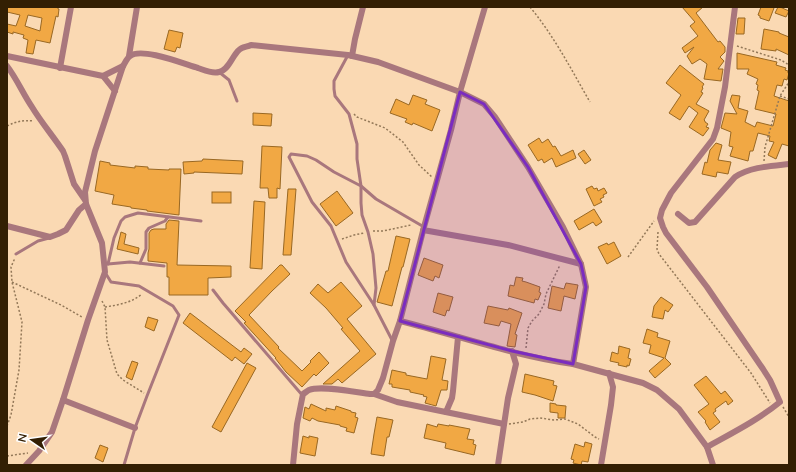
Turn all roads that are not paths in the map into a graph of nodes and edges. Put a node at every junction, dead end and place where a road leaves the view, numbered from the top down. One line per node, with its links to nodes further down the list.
1 (71, 7): 11 (street)
2 (137, 7): 8 (street)
3 (364, 7): 6 (street)
4 (485, 7): 15 (street)
5 (735, 7): 48 (street)
6 (350, 55): 12 (street); 15 (street); 18 (lane)
7 (7, 56): 11 (street)
8 (129, 56): 10 (street); 12 (street)
9 (7, 66): 19 (street)
10 (123, 66): 13 (street); 14 (street)
11 (60, 68): 13 (street)
12 (219, 72): 16 (lane)
13 (103, 76): 14 (street)
14 (115, 91): 19 (street)
15 (460, 92): 24 (street); 29 (street)
16 (237, 101)
17 (789, 164): 20 (street)
18 (361, 186): 24 (lane); 33 (lane); 33 (lane)
19 (85, 202): 25 (street); 28 (street)
20 (678, 214)
21 (168, 217): 22 (lane); 27 (lane); 28 (lane)
22 (201, 221)
23 (7, 226): 25 (street)
24 (422, 227): 29 (street); 34 (street)
25 (50, 237): 26 (lane)
26 (16, 254)
27 (140, 263): 28 (lane); 30 (lane)
28 (106, 264): 31 (street)
29 (581, 264): 40 (street)
30 (164, 266)
31 (105, 272): 44 (street); 47 (lane)
32 (213, 290): 43 (lane)
33 (374, 305): 36 (lane)
34 (400, 321): 35 (street); 36 (street)
35 (458, 337): 37 (street); 45 (street)
36 (393, 341): 42 (street)
37 (512, 351): 38 (street); 39 (street)
38 (526, 354): 39 (street); 40 (street)
39 (516, 364): 46 (street)
40 (573, 364): 41 (street)
41 (609, 374): 48 (street); 53 (street)
42 (374, 394): 43 (street); 45 (street)
43 (303, 396): 51 (street)
44 (63, 400): 47 (street); 49 (street)
45 (446, 412): 46 (street)
46 (504, 424): 52 (street)
47 (135, 428): 50 (lane)
48 (707, 447): 54 (street)
49 (26, 465)
50 (124, 465)
51 (293, 465)
52 (498, 465)
53 (601, 465)
54 (713, 465)

